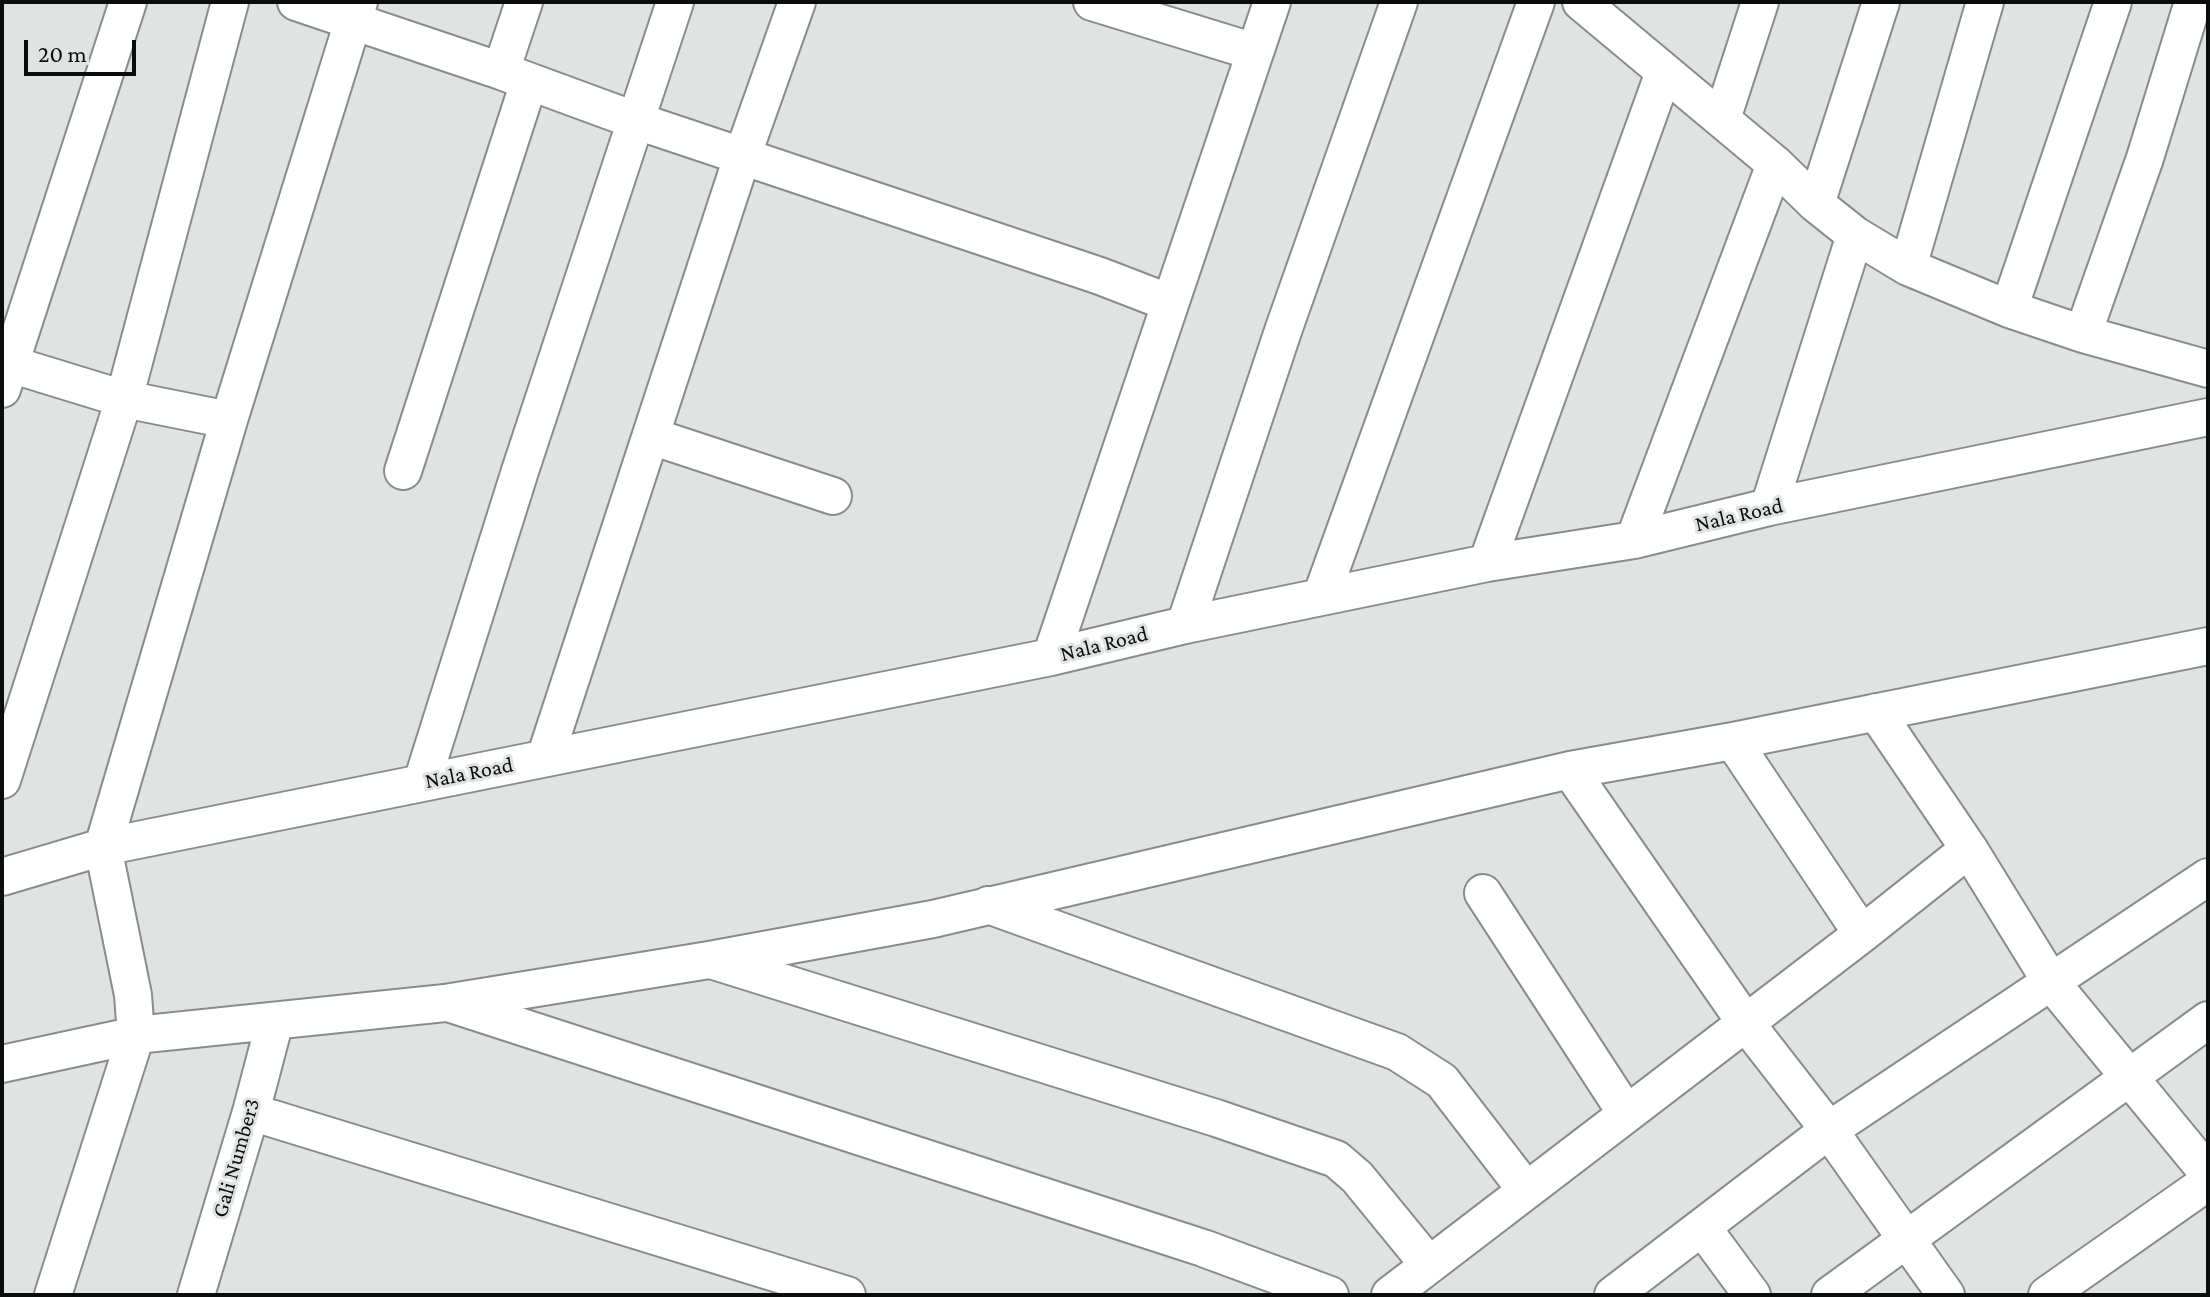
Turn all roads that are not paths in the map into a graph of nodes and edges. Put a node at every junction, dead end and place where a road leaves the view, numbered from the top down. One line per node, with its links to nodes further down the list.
1 (128, 2): 32 (street)
2 (230, 2): 33 (street)
3 (296, 2): 17 (street)
4 (524, 2): 20 (street)
5 (675, 2): 22 (street)
6 (797, 2): 23 (street)
7 (1092, 2): 18 (street)
8 (1272, 2): 18 (street)
9 (1399, 2): 43 (street)
10 (1536, 2): 42 (street)
11 (1760, 2): 21 (street)
12 (1881, 2): 25 (street)
13 (1985, 2): 27 (street)
14 (2113, 2): 29 (street)
15 (2193, 2): 30 (street)
16 (1601, 9): 19 (street)
17 (356, 12): 20 (street); 35 (street)
18 (1255, 52): 28 (street)
19 (1664, 72): 21 (street); 41 (street)
20 (515, 76): 22 (street); 37 (street)
21 (1722, 119): 24 (street)
22 (637, 121): 23 (street); 51 (street)
23 (742, 157): 28 (street); 36 (street)
24 (1775, 164): 25 (street); 40 (street)
25 (1816, 204): 26 (street)
26 (1855, 235): 27 (street); 39 (street)
27 (1908, 267): 29 (street)
28 (1170, 303): 45 (street)
29 (2009, 309): 30 (street)
30 (2083, 334): 31 (street)
31 (2208, 369)
32 (6, 377): 33 (street)
33 (124, 399): 35 (street); 50 (street)
34 (2208, 417): 39 (street, Nala Road)
35 (229, 420): 52 (street)
36 (651, 436): 38 (street); 48 (street)
37 (403, 471)
38 (833, 496)
39 (1769, 507): 40 (street, Nala Road)
40 (1634, 540): 41 (street, Nala Road)
41 (1487, 563): 42 (street, Nala Road)
42 (1321, 597): 43 (street, Nala Road)
43 (1185, 625): 45 (street, Nala Road)
44 (2208, 646): 46 (street)
45 (1051, 657): 48 (street, Nala Road)
46 (1876, 712): 47 (street); 53 (street)
47 (1733, 741): 49 (street); 58 (street)
48 (545, 758): 51 (street, Nala Road)
49 (1570, 770): 57 (street); 64 (street)
50 (2, 780)
51 (422, 782): 52 (street, Nala Road)
52 (103, 847): 54 (street, Nala Road); 65 (street)
53 (1969, 849): 58 (street); 60 (street)
54 (2, 877)
55 (2208, 877): 60 (street)
56 (1483, 893): 69 (street)
57 (988, 905): 59 (street); 73 (street)
58 (1862, 934): 64 (street)
59 (709, 960): 61 (street); 76 (street)
60 (2051, 982): 67 (street); 70 (street)
61 (445, 1003): 63 (street); 80 (street)
62 (2208, 1020): 67 (street)
63 (275, 1021): 65 (street); 68 (street, Gali Number3)
64 (1745, 1022): 69 (street); 70 (street)
65 (136, 1035): 66 (street); 77 (street)
66 (2, 1064)
67 (2128, 1079): 71 (street); 75 (street)
68 (251, 1112): 78 (street, Gali Number3); 79 (street)
69 (1626, 1113): 73 (street)
70 (1829, 1130): 74 (street); 75 (street)
71 (2208, 1173)
72 (2208, 1182): 86 (street)
73 (1526, 1190): 76 (street)
74 (1702, 1227): 82 (street); 83 (street)
75 (1907, 1241): 84 (street); 85 (street)
76 (1429, 1265): 81 (street)
77 (53, 1295)
78 (196, 1295)
79 (847, 1295)
80 (1330, 1295)
81 (1390, 1295)
82 (1613, 1295)
83 (1752, 1295)
84 (1830, 1295)
85 (1946, 1295)
86 (2047, 1295)

